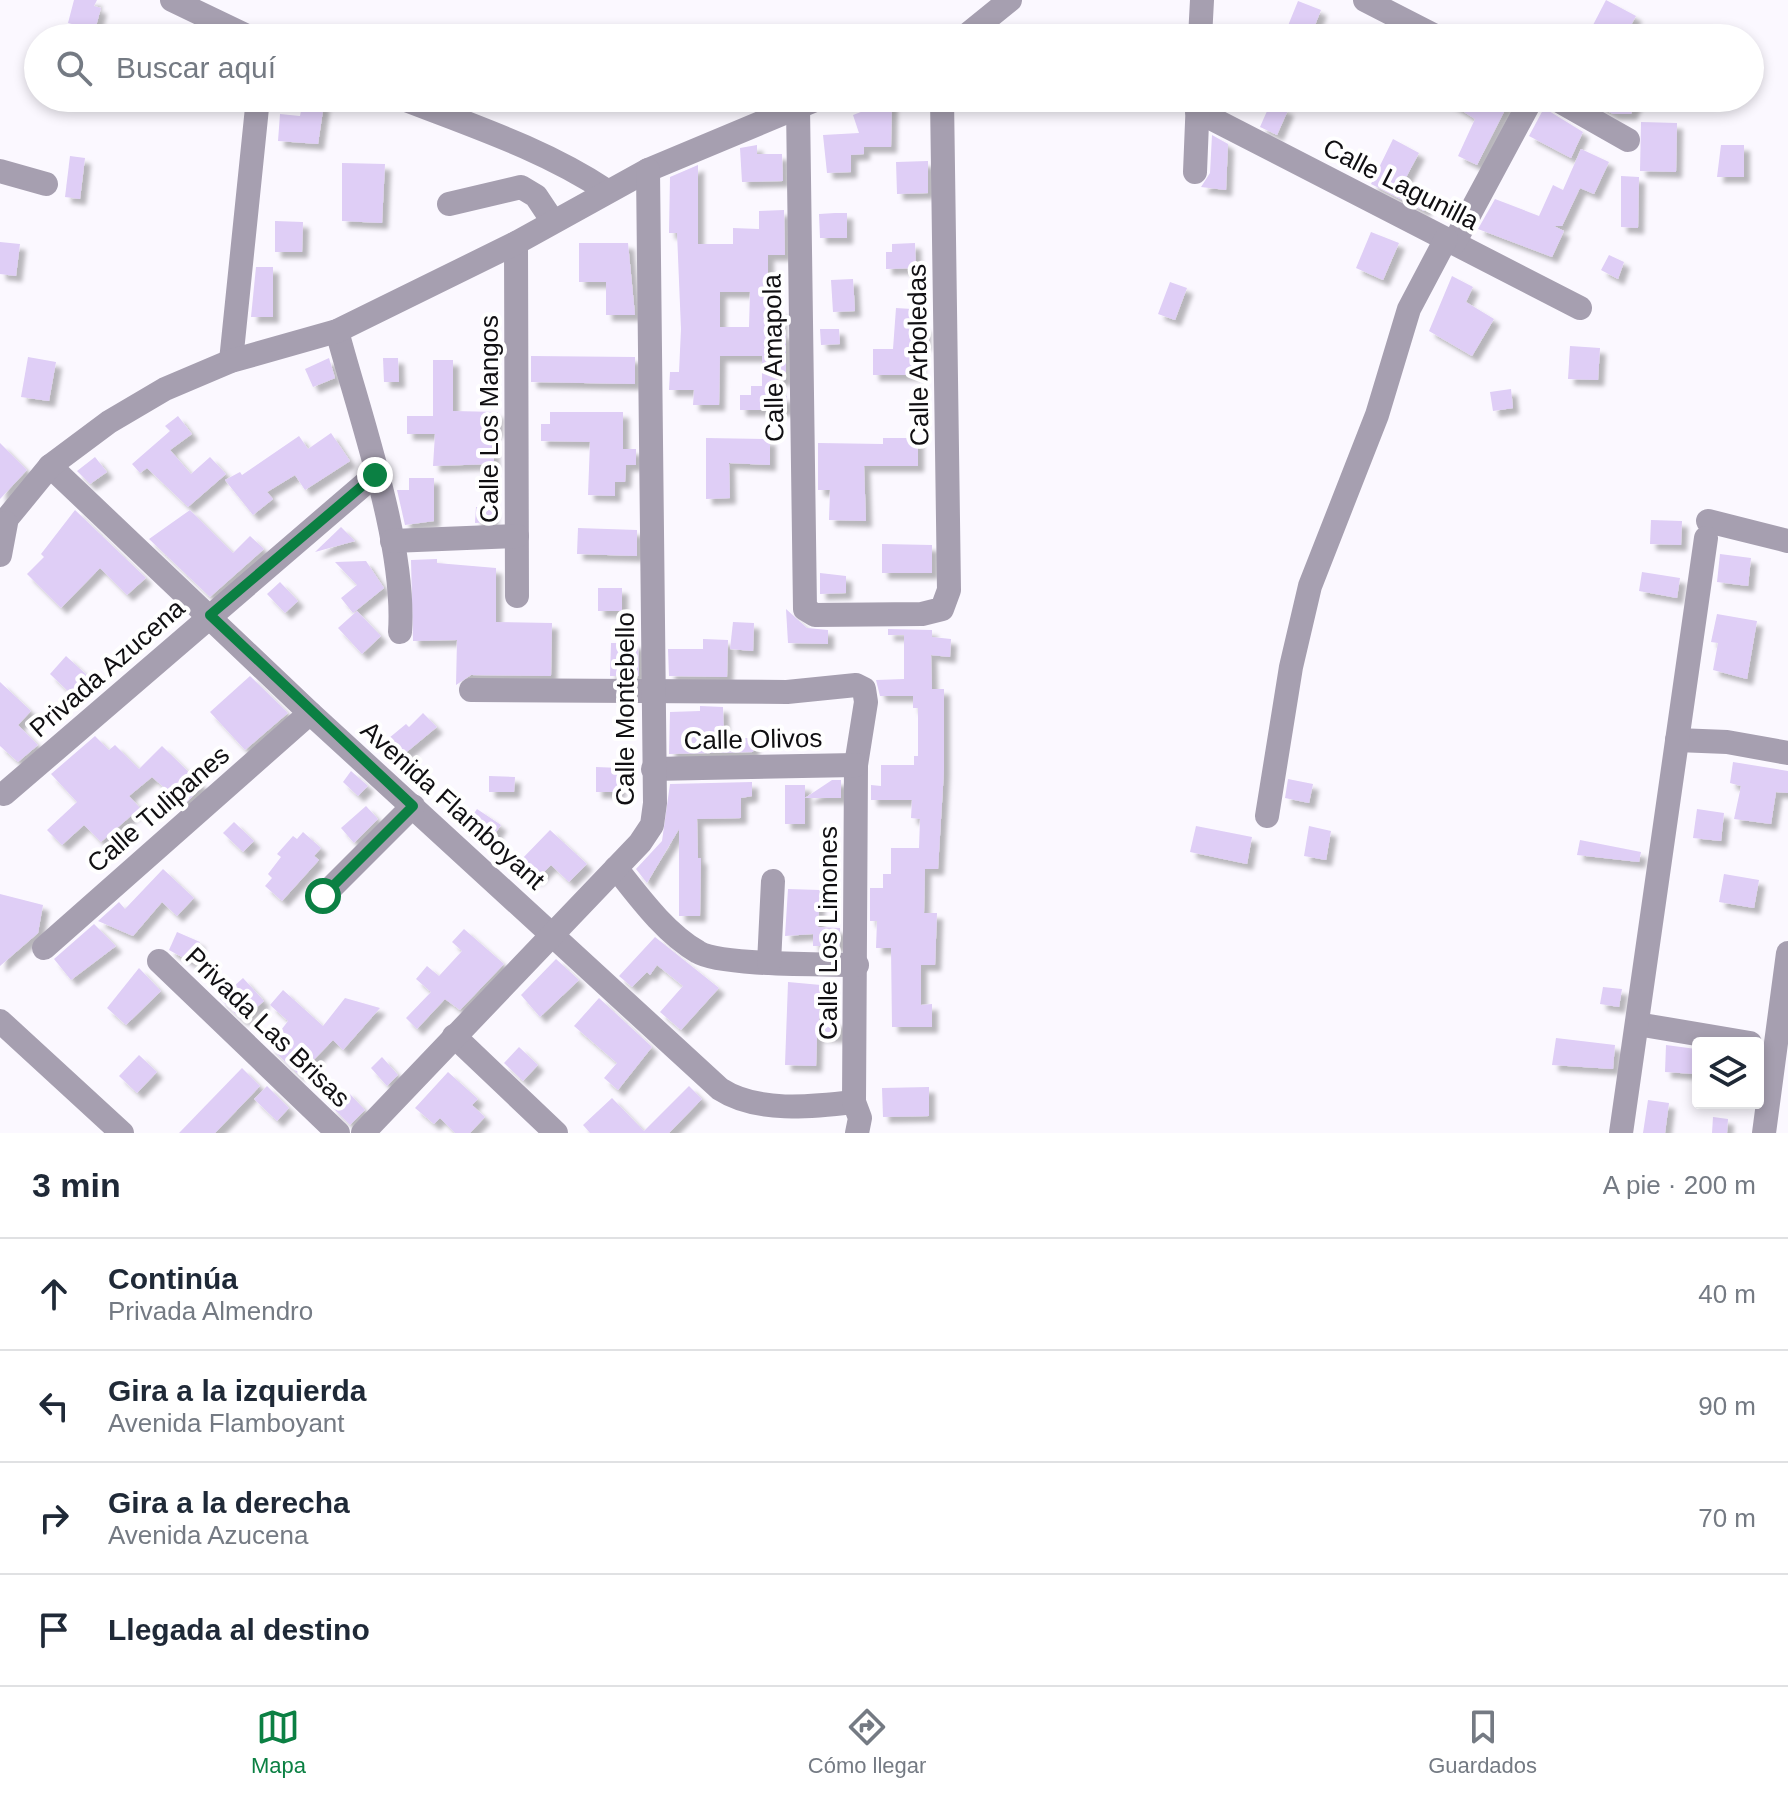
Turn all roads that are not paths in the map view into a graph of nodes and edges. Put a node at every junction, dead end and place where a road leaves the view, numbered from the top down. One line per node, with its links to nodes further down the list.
1 (172, 0): 5 (street)
2 (1010, 0): 6 (street)
3 (1202, 0): 7 (street)
4 (1365, 0): 8 (street)
5 (222, 24)
6 (980, 24)
7 (1201, 24)
8 (1412, 24)
9 (257, 112): 30 (street)
10 (436, 112): 23 (street)
11 (785, 112): 19 (street)
12 (809, 112): 39 (street, Calle Amapola)
13 (942, 112): 39 (street, Calle Arboledas)
14 (1197, 112): 21 (street)
15 (1212, 112): 26 (street, Calle Lagunilla)
16 (1524, 112): 26 (street)
17 (1579, 112): 18 (street)
18 (1628, 140)
19 (648, 170): 23 (street); 43 (street, Calle Montebello)
20 (0, 171): 22 (street)
21 (1195, 172)
22 (46, 184)
23 (607, 191): 25 (street)
24 (449, 204): 25 (street)
25 (552, 220): 27 (street)
26 (1450, 241): 28 (street, Calle Lagunilla); 53 (street)
27 (516, 243): 29 (street); 34 (street, Calle Los Mangos)
28 (1580, 308)
29 (337, 331): 30 (street); 32 (street)
30 (231, 361): 31 (street)
31 (50, 466): 33 (street); 40 (street, Avenida Flamboyant)
32 (375, 475): 35 (street); 40 (street, Privada Azucena)
33 (3, 525): 37 (street)
34 (517, 536): 35 (street); 38 (street, Calle Los Mangos)
35 (392, 541): 41 (street)
36 (1788, 541): 45 (street)
37 (0, 555)
38 (517, 596)
39 (805, 609)
40 (210, 615): 44 (street, Avenida Flamboyant); 51 (street, Privada Azucena)
41 (400, 632)
42 (471, 690): 43 (street)
43 (654, 690): 48 (street, Calle Los Limones); 49 (street, Calle Montebello)
44 (310, 713): 52 (street, Avenida Flamboyant); 58 (street, Calle Tulipanes)
45 (1677, 740): 46 (street); 50 (street)
46 (1727, 742): 47 (street); 50 (street)
47 (1788, 753)
48 (856, 765): 49 (street, Calle Olivos); 62 (street, Calle Los Limones)
49 (653, 769): 54 (street, Calle Montebello)
50 (1669, 793): 64 (street)
51 (4, 794)
52 (413, 806): 56 (street); 57 (street, Avenida Flamboyant)
53 (1267, 816)
54 (616, 868): 57 (street, Calle Montebello); 61 (street)
55 (773, 881): 61 (street)
56 (323, 896)
57 (551, 932): 65 (street, Calle Montebello); 68 (street, Avenida Flamboyant)
58 (44, 948)
59 (1788, 953): 67 (street)
60 (159, 961): 70 (street, Privada Las Brisas)
61 (769, 963): 62 (street)
62 (857, 965): 68 (street, Calle Los Limones)
63 (0, 1021): 69 (street)
64 (1637, 1024): 66 (street); 74 (street)
65 (454, 1036): 71 (street, Calle Montebello); 72 (street)
66 (1714, 1037)
67 (1767, 1046): 75 (street)
68 (854, 1102): 73 (street, Calle Los Limones)
69 (122, 1133)
70 (338, 1133)
71 (363, 1133)
72 (556, 1133)
73 (857, 1133)
74 (1621, 1133)
75 (1764, 1133)

